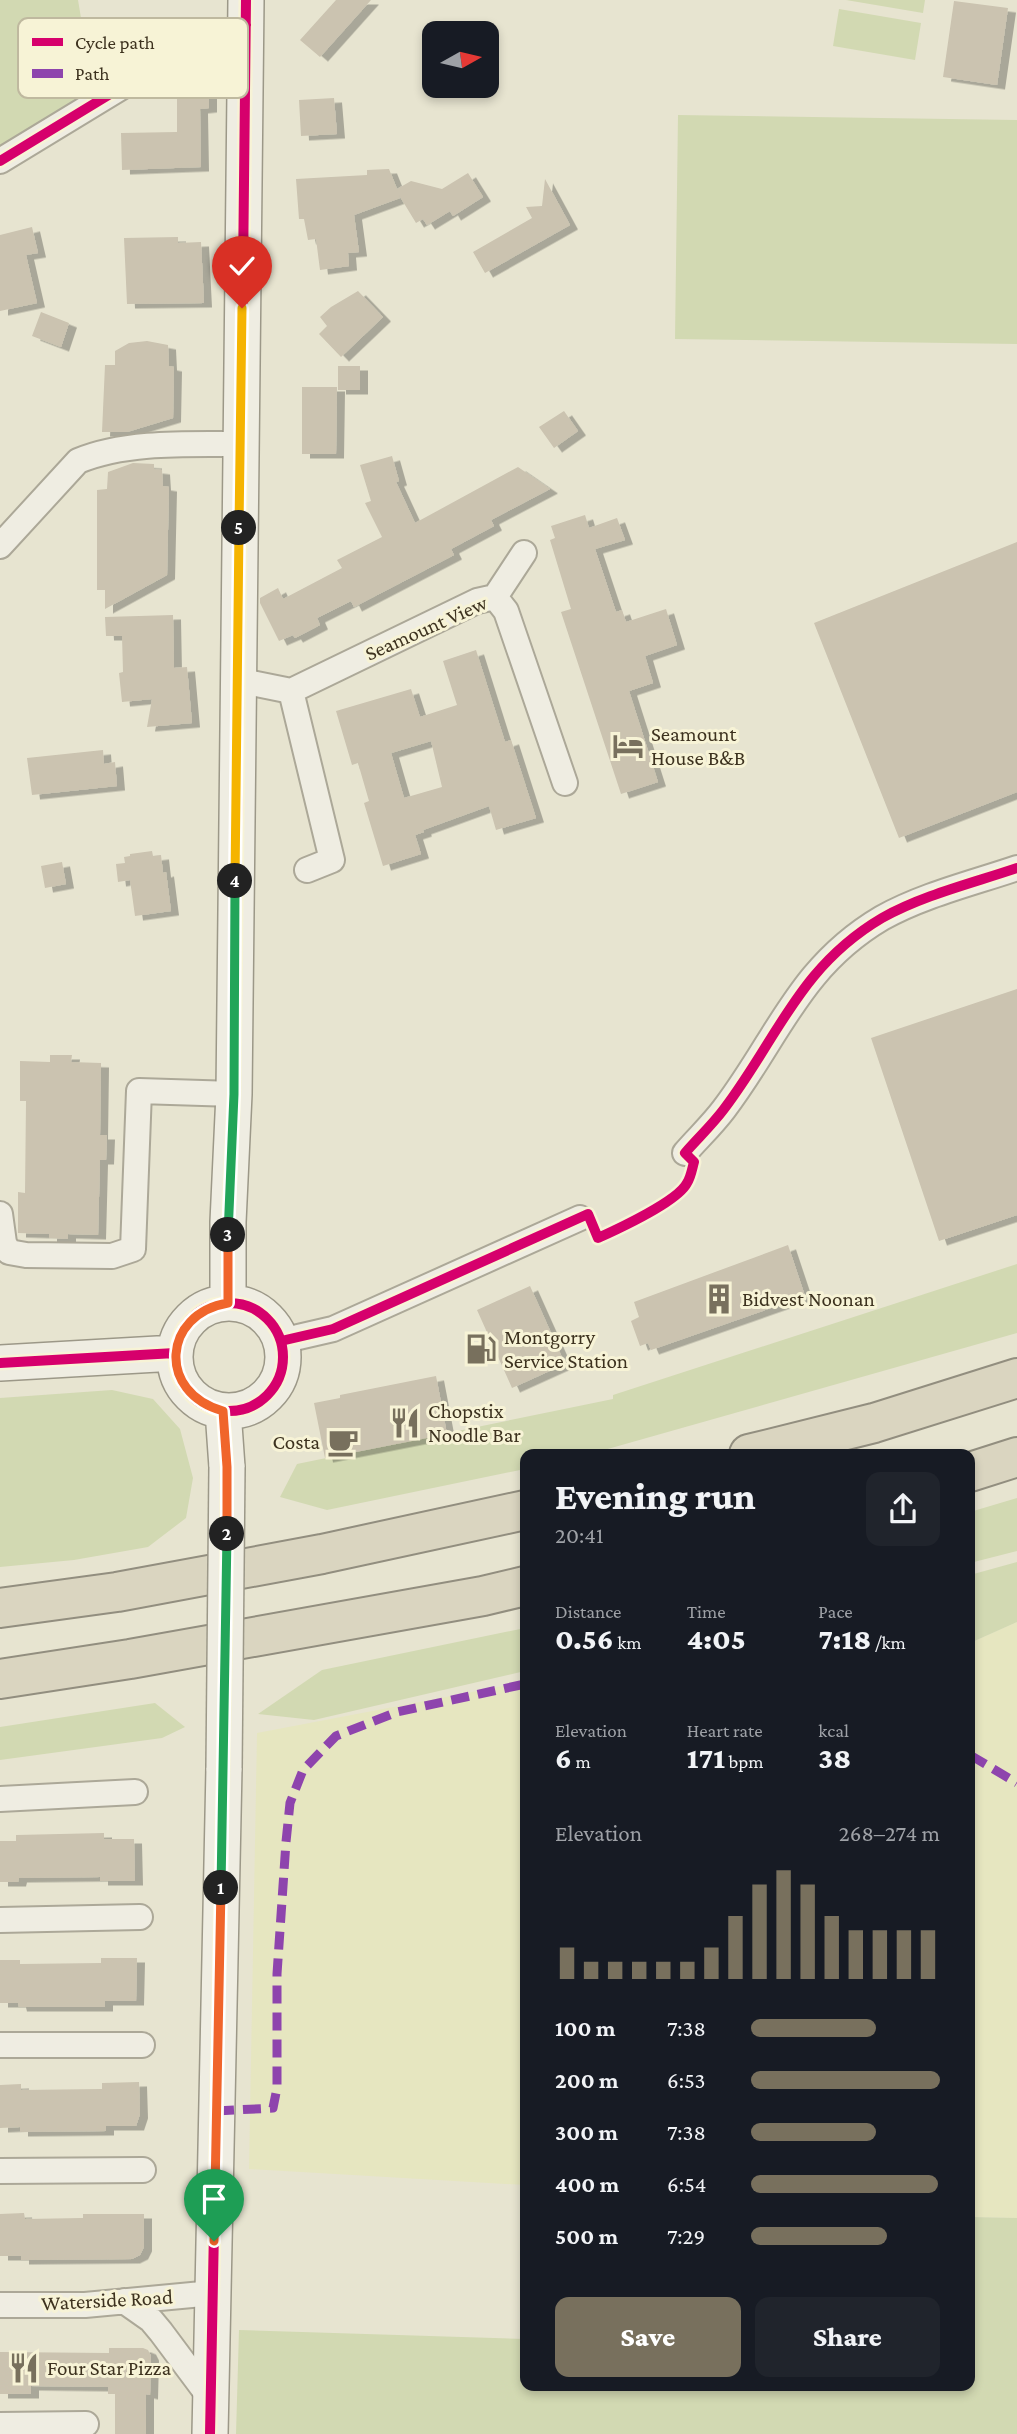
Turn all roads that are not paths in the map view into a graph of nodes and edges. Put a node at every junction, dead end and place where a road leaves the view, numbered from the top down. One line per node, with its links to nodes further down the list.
1 (249, 6): 2 (street); 3 (main road)
2 (230, 18)
3 (248, 55)
4 (104, 98): 6 (street)
5 (247, 98): 7 (main road)
6 (0, 161)
7 (240, 444): 8 (street); 11 (main road)
8 (0, 546)
9 (524, 553): 10 (street)
10 (495, 597): 12 (street, Seamount View); 13 (street, Seamount View)
11 (237, 680): 12 (street); 16 (main road)
12 (291, 691): 15 (street)
13 (565, 783)
14 (1017, 868): 17 (street)
15 (307, 870)
16 (234, 1094): 18 (street); 20 (main road)
17 (685, 1153)
18 (0, 1214)
19 (580, 1218): 21 (street)
20 (228, 1303): 21 (main road); 22 (main road)
21 (281, 1341): 25 (main road)
22 (176, 1353): 23 (main road); 25 (main road)
23 (0, 1363)
24 (1017, 1378): 26 (highway)
25 (223, 1411): 41 (main road, bridge)
26 (769, 1449)
27 (1017, 1457): 28 (highway)
28 (975, 1470)
29 (520, 1511): 31 (highway)
30 (520, 1587): 32 (highway)
31 (0, 1608)
32 (0, 1679)
33 (135, 1792): 34 (street)
34 (0, 1799)
35 (140, 1917): 36 (street)
36 (0, 1920)
37 (0, 2045): 38 (street)
38 (142, 2045)
39 (143, 2170): 40 (street)
40 (0, 2171)
41 (213, 2293): 42 (street, Waterside Road); 44 (main road)
42 (124, 2301): 43 (street, Waterside Road); 44 (street)
43 (0, 2305)
44 (211, 2399): 47 (main road)
45 (86, 2424): 46 (street)
46 (0, 2425)
47 (210, 2434)

